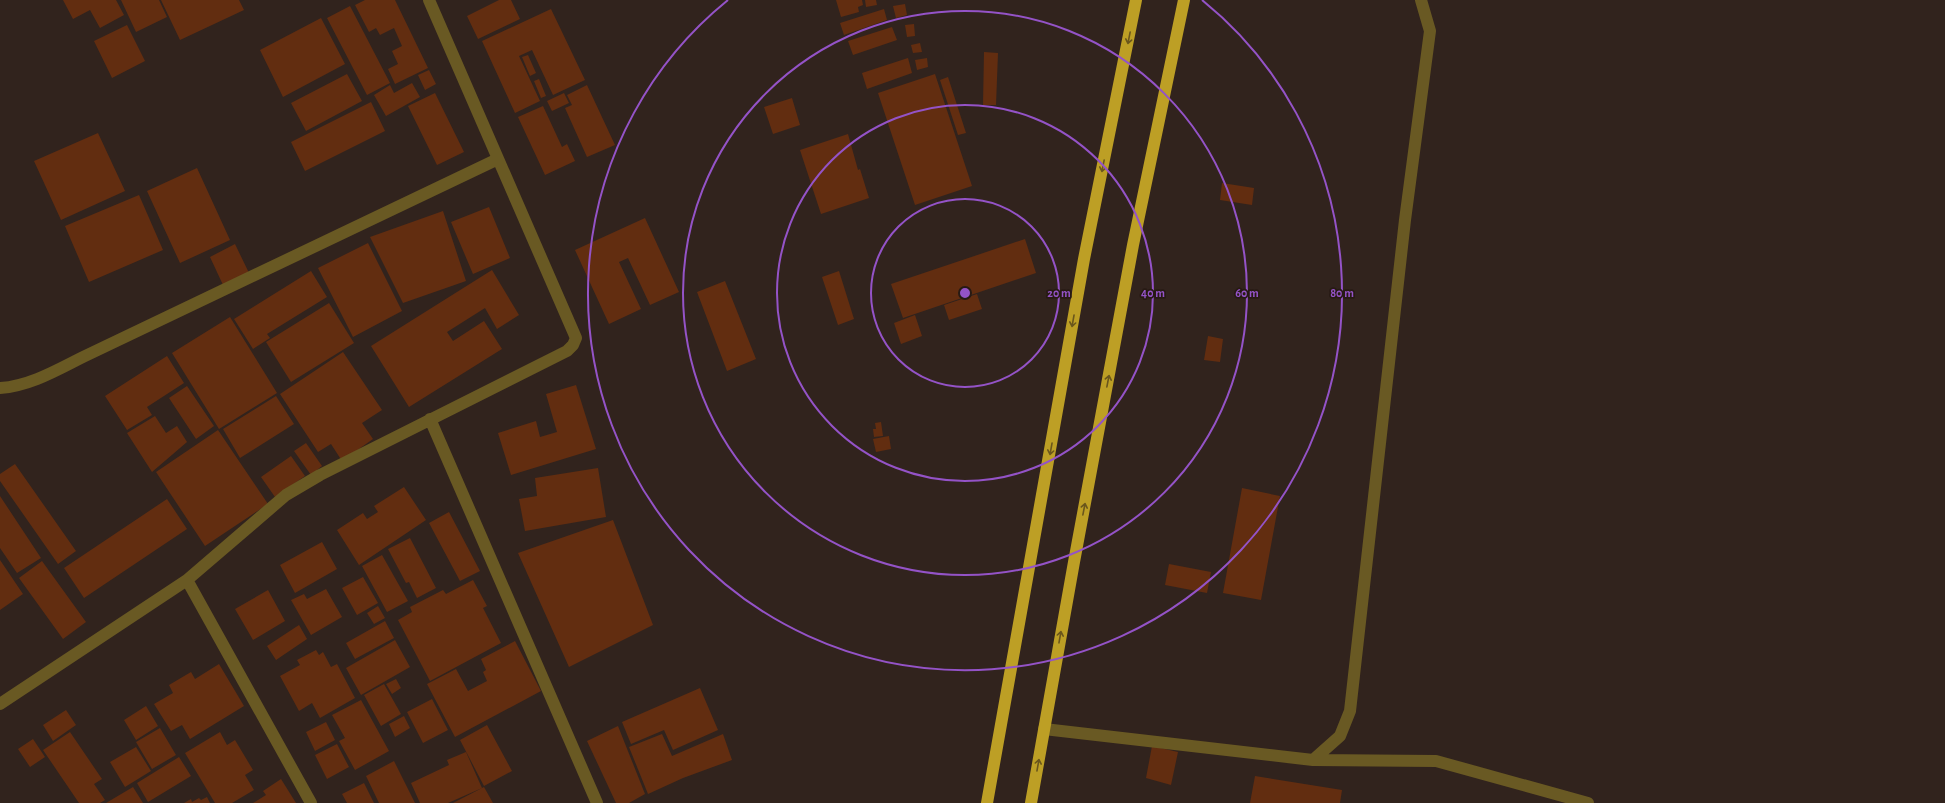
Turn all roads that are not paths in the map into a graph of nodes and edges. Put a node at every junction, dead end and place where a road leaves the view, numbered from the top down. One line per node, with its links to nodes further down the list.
1 (429, 0): 5 (street)
2 (1136, 0): 14 (highway, one-way to 14)
3 (1184, 0): 10 (highway, one-way to 3)
4 (1421, 0): 11 (street)
5 (498, 159): 6 (street); 7 (street)
6 (0, 388)
7 (430, 419): 8 (street); 13 (street)
8 (187, 580): 9 (street); 12 (street)
9 (0, 704)
10 (1044, 729): 11 (street); 15 (highway, one-way to 10)
11 (1313, 760): 16 (street)
12 (312, 803)
13 (597, 803)
14 (987, 803)
15 (1031, 803)
16 (1588, 803)

